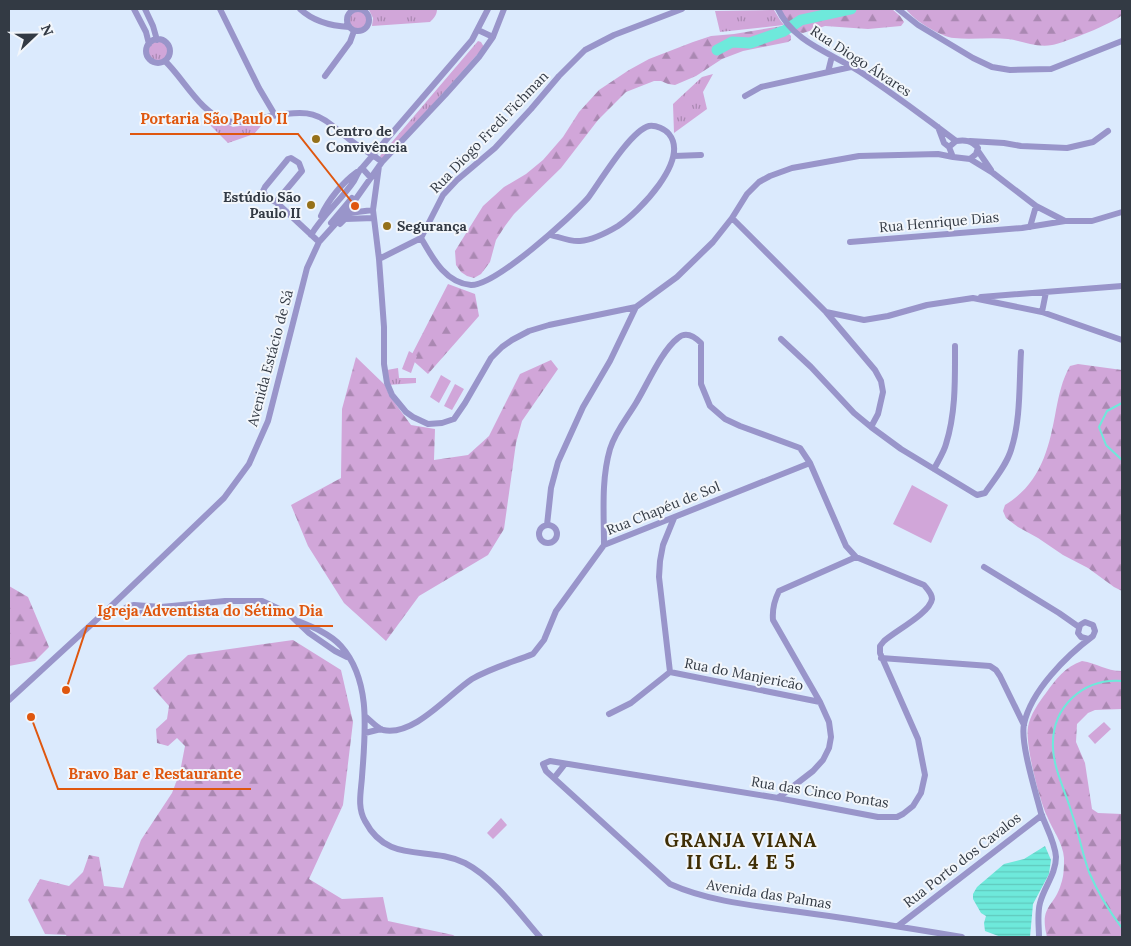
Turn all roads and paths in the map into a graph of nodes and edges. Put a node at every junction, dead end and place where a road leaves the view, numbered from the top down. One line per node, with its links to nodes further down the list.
1 (134, 9): 15 (street)
2 (145, 9): 13 (street)
3 (220, 9): 22 (street)
4 (300, 9): 10 (street)
5 (488, 9): 11 (street)
6 (504, 9): 12 (street, Avenida Estácio de Sá)
7 (682, 9): 55 (street, Rua Diogo Fredi Fichman)
8 (778, 9): 16 (street, Rua Diogo Álvares)
9 (898, 9): 14 (street)
10 (351, 29): 10 (street); 20 (street)
11 (478, 30): 12 (street); 31 (street)
12 (492, 37): 36 (street, Avenida Estácio de Sá)
13 (157, 40): 15 (street); 17 (street)
14 (1122, 42)
15 (149, 44): 17 (street)
16 (832, 56): 18 (street, Rua Diogo Álvares); 19 (street)
17 (165, 61): 22 (street)
18 (851, 67): 19 (street); 23 (street, Rua Diogo Álvares)
19 (828, 72): 21 (street)
20 (325, 76)
21 (745, 96)
22 (275, 115): 31 (street)
23 (938, 127): 25 (street, Rua Diogo Álvares); 28 (street, Rua Diogo Álvares)
24 (1108, 130): 27 (street)
25 (956, 140): 26 (street); 28 (street)
26 (970, 141): 27 (street); 29 (street)
27 (1004, 143): 29 (street)
28 (949, 148): 30 (street); 34 (street)
29 (978, 149): 35 (street); 38 (street)
30 (938, 154): 34 (street); 47 (street)
31 (374, 155): 36 (street); 37 (street)
32 (701, 155): 33 (street)
33 (674, 156): 52 (street); 52 (street)
34 (953, 157): 35 (street)
35 (970, 159): 38 (street)
36 (380, 164): 39 (street, Avenida Estácio de Sá); 42 (street)
37 (361, 168): 39 (street); 53 (street)
38 (993, 173): 41 (street)
39 (370, 180): 45 (street, Avenida Estácio de Sá); 54 (street, Avenida Estácio de Sá)
40 (276, 202): 40 (street); 53 (street)
41 (1036, 206): 43 (street); 51 (street)
42 (373, 210): 45 (street); 46 (street)
43 (1046, 212): 49 (street); 50 (street)
44 (1122, 212): 49 (street)
45 (349, 213): 48 (street, Avenida Estácio de Sá)
46 (374, 218): 48 (street); 57 (street)
47 (732, 218): 62 (street); 64 (street)
48 (344, 219): 54 (street, Avenida Estácio de Sá)
49 (1065, 221): 50 (street, Rua Henrique Dias)
50 (1046, 224): 51 (street, Rua Henrique Dias)
51 (1030, 228): 56 (street, Rua Henrique Dias)
52 (550, 234): 55 (street)
53 (311, 235): 54 (street)
54 (322, 238): 78 (street, Avenida Estácio de Sá)
55 (420, 238): 57 (street)
56 (850, 242)
57 (379, 259): 62 (street)
58 (1122, 286): 59 (street)
59 (1046, 292): 60 (street); 65 (street)
60 (1021, 295): 61 (street); 63 (street)
61 (973, 298): 63 (street); 64 (street)
62 (636, 307): 74 (street)
63 (1018, 307): 65 (street)
64 (826, 312): 70 (street)
65 (1042, 312): 67 (street)
66 (781, 338): 70 (street)
67 (1122, 340)
68 (955, 346): 72 (street)
69 (1021, 352): 72 (street)
70 (871, 427): 72 (street)
71 (810, 463): 73 (street, Rua Chapéu de Sol); 75 (street); 76 (street)
72 (934, 469)
73 (674, 518): 75 (street, Rua Chapéu de Sol); 82 (street, Rua do Manjericão)
74 (547, 525)
75 (604, 545): 88 (street, Rua Chapéu de Sol)
76 (856, 557): 81 (street); 84 (street)
77 (984, 567): 79 (street)
78 (106, 611): 83 (street, Avenida Estácio de Sá); 86 (street)
79 (1079, 627): 80 (street); 80 (street)
80 (1088, 639): 87 (street)
81 (881, 658): 87 (street); 92 (street, Rua das Cinco Pontas)
82 (670, 672): 84 (street, Rua do Manjericão); 85 (street)
83 (9, 700)
84 (820, 702): 92 (street)
85 (609, 714)
86 (365, 716): 88 (street); 89 (street)
87 (1024, 725): 93 (street)
88 (382, 730): 89 (street, Rua Chapéu de Sol)
89 (365, 734): 95 (street)
90 (565, 764): 91 (street); 91 (street); 92 (street, Rua das Cinco Pontas)
91 (554, 778): 94 (street, Avenida das Palmas)
92 (778, 798)
93 (1042, 815): 94 (street, Rua Porto dos Cavalos); 97 (street)
94 (898, 926): 96 (street, Avenida das Palmas)
95 (540, 937)
96 (962, 937)
97 (1039, 937)

